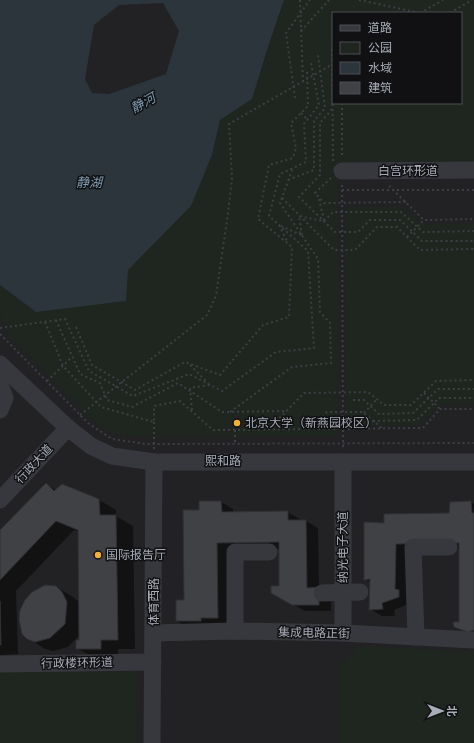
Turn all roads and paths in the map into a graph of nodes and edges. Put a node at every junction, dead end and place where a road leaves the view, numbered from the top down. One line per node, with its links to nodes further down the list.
1 (300, 0): 10 (path)
2 (310, 0): 10 (path)
3 (329, 0): 11 (path)
4 (359, 0): 7 (path)
5 (443, 0): 8 (path)
6 (472, 0): 9 (path)
7 (415, 12)
8 (422, 12)
9 (452, 12)
10 (300, 13): 11 (path); 21 (path)
11 (301, 31): 20 (path)
12 (332, 47): 15 (path)
13 (318, 55): 17 (path)
14 (311, 63): 18 (path)
15 (332, 64): 17 (path); 24 (path)
16 (307, 71): 19 (path)
17 (320, 71): 18 (path); 27 (path)
18 (314, 75): 19 (path); 26 (path)
19 (307, 79): 20 (path); 25 (path)
20 (303, 81): 21 (path)
21 (293, 86): 22 (path); 71 (path)
22 (295, 98)
23 (342, 104): 32 (path)
24 (332, 109): 30 (path); 32 (path)
25 (301, 113): 28 (path); 56 (path)
26 (311, 114): 28 (path); 29 (path)
27 (318, 116): 29 (path); 30 (path)
28 (307, 119): 31 (path)
29 (316, 119): 35 (path)
30 (323, 120): 47 (path)
31 (293, 168): 35 (path); 48 (path)
32 (336, 170): 34 (street, 白宫环形道); 36 (path); 40 (path)
33 (474, 170): 34 (street, 白宫环形道)
34 (374, 171): 37 (path)
35 (288, 180): 39 (path)
36 (342, 190): 37 (path); 42 (path)
37 (394, 190): 38 (path); 41 (path)
38 (474, 190)
39 (282, 198): 44 (path); 53 (path)
40 (319, 198): 42 (path); 47 (path)
41 (406, 202): 42 (path); 45 (path)
42 (342, 203): 43 (path)
43 (342, 212): 47 (path); 49 (path); 51 (path)
44 (299, 216): 47 (path); 53 (path); 58 (path)
45 (424, 220): 46 (path); 49 (path)
46 (474, 220)
47 (324, 221): 51 (path)
48 (278, 224): 53 (path); 56 (path); 72 (path)
49 (417, 227): 50 (path); 52 (path)
50 (474, 231)
51 (342, 232): 52 (path); 58 (path)
52 (412, 232): 54 (path); 55 (path)
53 (302, 235): 91 (path)
54 (407, 237): 57 (path); 58 (path)
55 (474, 241)
56 (288, 243): 66 (path)
57 (474, 249)
58 (342, 250): 76 (path)
59 (56, 320): 60 (path); 64 (path); 73 (path)
60 (45, 322): 62 (path); 67 (path)
61 (76, 327): 71 (path)
62 (0, 328)
63 (0, 334): 69 (path)
64 (72, 357): 67 (path); 78 (path)
65 (0, 364): 70 (street, 熙和路)
66 (190, 364): 71 (path); 72 (path)
67 (63, 366): 69 (path); 83 (path)
68 (474, 380): 77 (path)
69 (46, 381): 94 (path)
70 (5, 382): 88 (street); 97 (street, 熙和路)
71 (122, 382): 73 (path)
72 (211, 385): 73 (path); 75 (path)
73 (116, 386): 78 (path)
74 (474, 389): 79 (path)
75 (190, 391): 78 (path); 89 (path); 91 (path)
76 (342, 393): 82 (path); 90 (path); 92 (path)
77 (424, 393): 79 (path); 82 (path)
78 (105, 395): 83 (path)
79 (429, 398): 84 (path); 85 (path)
80 (474, 398): 84 (path)
81 (353, 400): 85 (path)
82 (376, 400): 85 (path)
83 (96, 402): 94 (path); 96 (path)
84 (434, 403): 86 (path); 95 (path)
85 (370, 406): 93 (path)
86 (440, 409): 87 (path); 98 (path)
87 (474, 409)
88 (0, 410)
89 (192, 411): 96 (path); 102 (path)
90 (287, 411): 91 (path); 99 (path)
91 (230, 412)
92 (342, 412): 93 (path); 100 (path); 101 (path)
93 (364, 413): 95 (path)
94 (80, 415): 104 (path)
95 (373, 421): 98 (path)
96 (154, 422): 104 (path)
97 (68, 428): 107 (street, 熙和路); 110 (street, 行政大道)
98 (382, 428): 101 (path)
99 (269, 429): 100 (path); 102 (path)
100 (312, 429): 101 (path)
101 (342, 429): 106 (path)
102 (236, 430): 105 (path)
103 (474, 443): 106 (path)
104 (154, 444): 105 (path)
105 (236, 444): 106 (path)
106 (342, 444): 108 (path)
107 (154, 462): 108 (street, 熙和路); 117 (street, 体育西路)
108 (343, 462): 109 (street, 熙和路); 113 (street, 纳光电子大道)
109 (474, 462)
110 (0, 500)
111 (449, 547): 119 (street)
112 (269, 552): 116 (street)
113 (342, 592): 114 (street); 115 (street); 118 (street, 纳光电子大道)
114 (360, 592)
115 (322, 593)
116 (235, 631): 117 (street, 集成电路正街); 118 (street, 集成电路正街)
117 (153, 633): 121 (street, 体育西路)
118 (343, 633): 119 (street, 集成电路正街)
119 (416, 638): 120 (street, 集成电路正街)
120 (474, 640)
121 (153, 662): 122 (street, 行政楼环形道); 123 (street, 体育西路)
122 (0, 664)
123 (152, 743)

